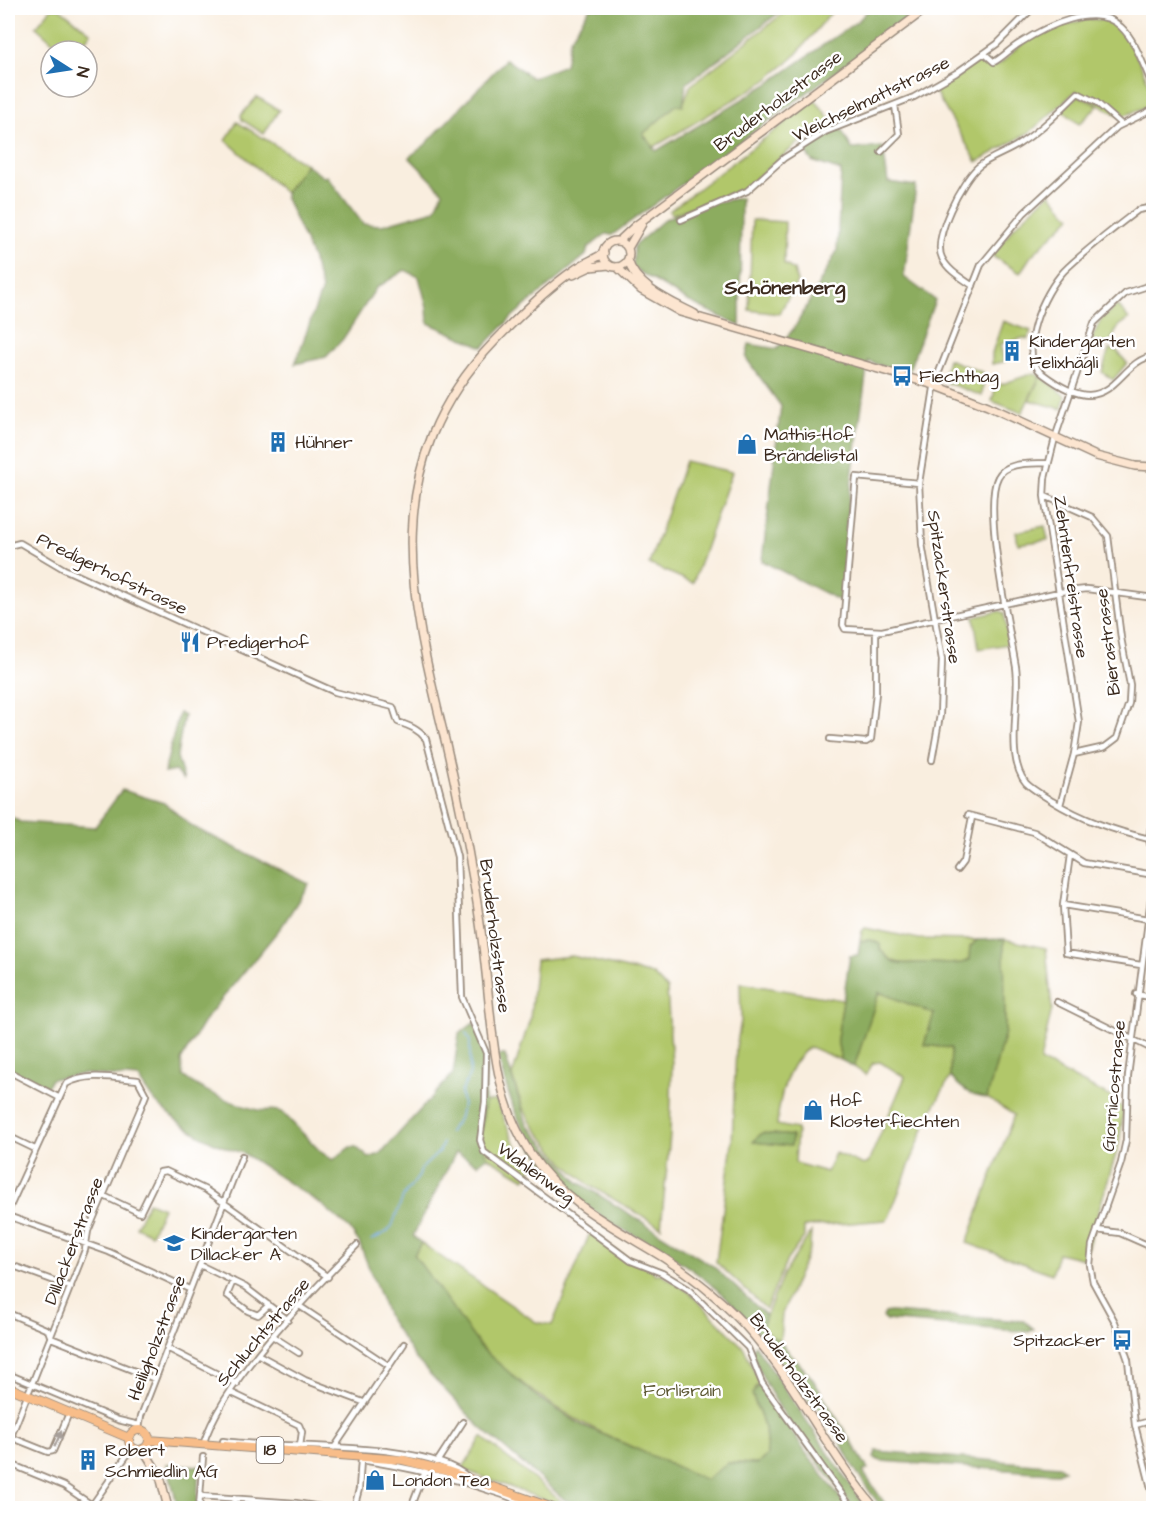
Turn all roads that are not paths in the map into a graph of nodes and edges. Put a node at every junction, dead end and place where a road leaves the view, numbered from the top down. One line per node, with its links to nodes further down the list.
1 (927, 8): 10 (main road, Bruderholzstrasse)
2 (1033, 8): 3 (street, Weichselmattstrasse)
3 (985, 54): 4 (street); 5 (street, Weichselmattstrasse)
4 (1154, 88)
5 (895, 105): 8 (street); 11 (street, Weichselmattstrasse)
6 (1154, 109): 7 (street, Spitzackerstrasse)
7 (1121, 124): 20 (street, Spitzackerstrasse); 20 (street)
8 (881, 152)
9 (1154, 207): 24 (street)
10 (647, 217): 12 (main road, Bruderholzstrasse); 13 (main road, Bruderholzstrasse)
11 (681, 220)
12 (619, 241): 13 (main road); 14 (main road, Bruderholzstrasse)
13 (628, 248): 15 (main road)
14 (603, 253): 16 (main road); 18 (main road, Bruderholzstrasse)
15 (628, 260): 17 (main road); 21 (main road)
16 (609, 265): 17 (main road, Bruderholzstrasse); 18 (main road, Bruderholzstrasse)
17 (617, 267): 21 (main road)
18 (560, 282): 128 (main road, Bruderholzstrasse)
19 (1154, 284): 24 (street, Zehntenfreistrasse)
20 (972, 286): 23 (street, Spitzackerstrasse)
21 (711, 321): 23 (main road)
22 (1154, 356): 24 (street)
23 (934, 385): 25 (main road); 28 (street, Spitzackerstrasse)
24 (1072, 391): 25 (street, Zehntenfreistrasse)
25 (1054, 438): 26 (street, Zehntenfreistrasse); 27 (main road)
26 (1048, 463): 29 (street, Zehntenfreistrasse); 34 (street)
27 (1154, 467)
28 (919, 483): 35 (street, Spitzackerstrasse); 36 (street)
29 (1044, 496): 31 (street, Zehntenfreistrasse); 32 (street, Bierastrasse)
30 (8, 546): 37 (street, Predigerhofstrasse)
31 (1059, 592): 32 (street); 34 (street); 39 (street, Zehntenfreistrasse)
32 (1115, 592): 33 (street); 39 (street, Bierastrasse)
33 (1154, 598)
34 (1005, 605): 35 (street); 41 (street)
35 (936, 621): 36 (street); 40 (street, Spitzackerstrasse)
36 (876, 631): 38 (street)
37 (393, 707): 127 (street, Wahlenweg)
38 (830, 739)
39 (1074, 754): 41 (street, Zehntenfreistrasse)
40 (932, 760)
41 (1060, 805): 43 (street)
42 (1154, 809): 43 (street)
43 (1149, 839): 45 (street)
44 (1070, 855): 46 (street); 47 (street); 48 (street)
45 (1154, 865)
46 (957, 870)
47 (1154, 875): 49 (street, Giornicostrasse)
48 (1062, 905): 49 (street); 50 (street)
49 (1148, 919): 50 (street, Giornicostrasse)
50 (1141, 965): 51 (street, Giornicostrasse)
51 (1136, 994): 52 (street); 54 (street, Giornicostrasse)
52 (1154, 998)
53 (1057, 1002): 54 (street)
54 (1131, 1041): 55 (street); 65 (street, Giornicostrasse)
55 (1154, 1050)
56 (8, 1071): 57 (street)
57 (58, 1097): 59 (street); 61 (street, Dillackerstrasse)
58 (8, 1136): 59 (street)
59 (35, 1149): 63 (street)
60 (242, 1156): 62 (street, Heiligholzstrasse)
61 (104, 1196): 62 (street); 66 (street, Dillackerstrasse)
62 (224, 1202): 70 (street, Heiligholzstrasse); 71 (street)
63 (8, 1211)
64 (8, 1216): 66 (street)
65 (1097, 1230): 68 (street); 97 (street, Giornicostrasse)
66 (87, 1243): 73 (street, Dillackerstrasse); 74 (street)
67 (357, 1245): 71 (street, Schluchtstrasse)
68 (1154, 1248)
69 (8, 1264): 73 (street)
70 (200, 1265): 72 (street); 74 (street, Heiligholzstrasse)
71 (328, 1277): 76 (street, Schluchtstrasse)
72 (233, 1281): 75 (street); 75 (street)
73 (72, 1287): 80 (street, Dillackerstrasse)
74 (189, 1289): 82 (street, Heiligholzstrasse)
75 (269, 1305): 78 (street)
76 (300, 1307): 78 (street, Schluchtstrasse); 85 (street)
77 (8, 1313): 80 (street)
78 (288, 1320): 79 (street, Schluchtstrasse)
79 (274, 1337): 83 (street); 84 (street, Schluchtstrasse)
80 (51, 1338): 87 (street); 88 (street, Dillackerstrasse)
81 (404, 1344): 85 (street)
82 (167, 1348): 87 (street, Heiligholzstrasse); 89 (street)
83 (299, 1353)
84 (259, 1355): 89 (street, Schluchtstrasse); 93 (street)
85 (387, 1365): 93 (street)
86 (8, 1374): 88 (street)
87 (155, 1379): 98 (street, Heiligholzstrasse)
88 (33, 1384): 92 (street, Dillackerstrasse); 98 (street)
89 (237, 1384): 91 (street, Schluchtstrasse)
90 (8, 1387): 92 (main road)
91 (230, 1392): 103 (street, Schluchtstrasse); 104 (street)
92 (28, 1396): 94 (main road); 99 (street, Dillackerstrasse)
93 (363, 1402): 106 (street)
94 (69, 1413): 99 (street, one-way to 94); 100 (main road)
95 (1154, 1420): 97 (street)
96 (463, 1422): 112 (street)
97 (1136, 1425): 115 (street, Giornicostrasse)
98 (139, 1427): 100 (main road); 101 (main road)
99 (10, 1434)
100 (129, 1438): 105 (main road)
101 (149, 1440): 103 (main road, 18); 107 (main road)
102 (223, 1441): 104 (street)
103 (203, 1445): 108 (main road, 18)
104 (300, 1446): 106 (street)
105 (132, 1448): 107 (main road); 118 (street)
106 (334, 1448): 112 (street)
107 (143, 1449): 119 (main road)
108 (354, 1454): 110 (street); 112 (main road, 18)
109 (203, 1457): 113 (street)
110 (361, 1460): 112 (street); 123 (street)
111 (8, 1463): 118 (street)
112 (431, 1466): 117 (street); 117 (main road, 18); 124 (street)
113 (200, 1496): 114 (street); 120 (street)
114 (234, 1498): 116 (street); 121 (street)
115 (1154, 1500)
116 (296, 1506): 122 (street)
117 (531, 1506): 125 (main road, 18); 126 (main road, 18)
118 (91, 1507)
119 (168, 1509)
120 (199, 1509)
121 (234, 1509)
122 (327, 1509)
123 (354, 1509)
124 (411, 1509)
125 (543, 1509)
126 (553, 1509)
127 (852, 1509)
128 (873, 1509)

